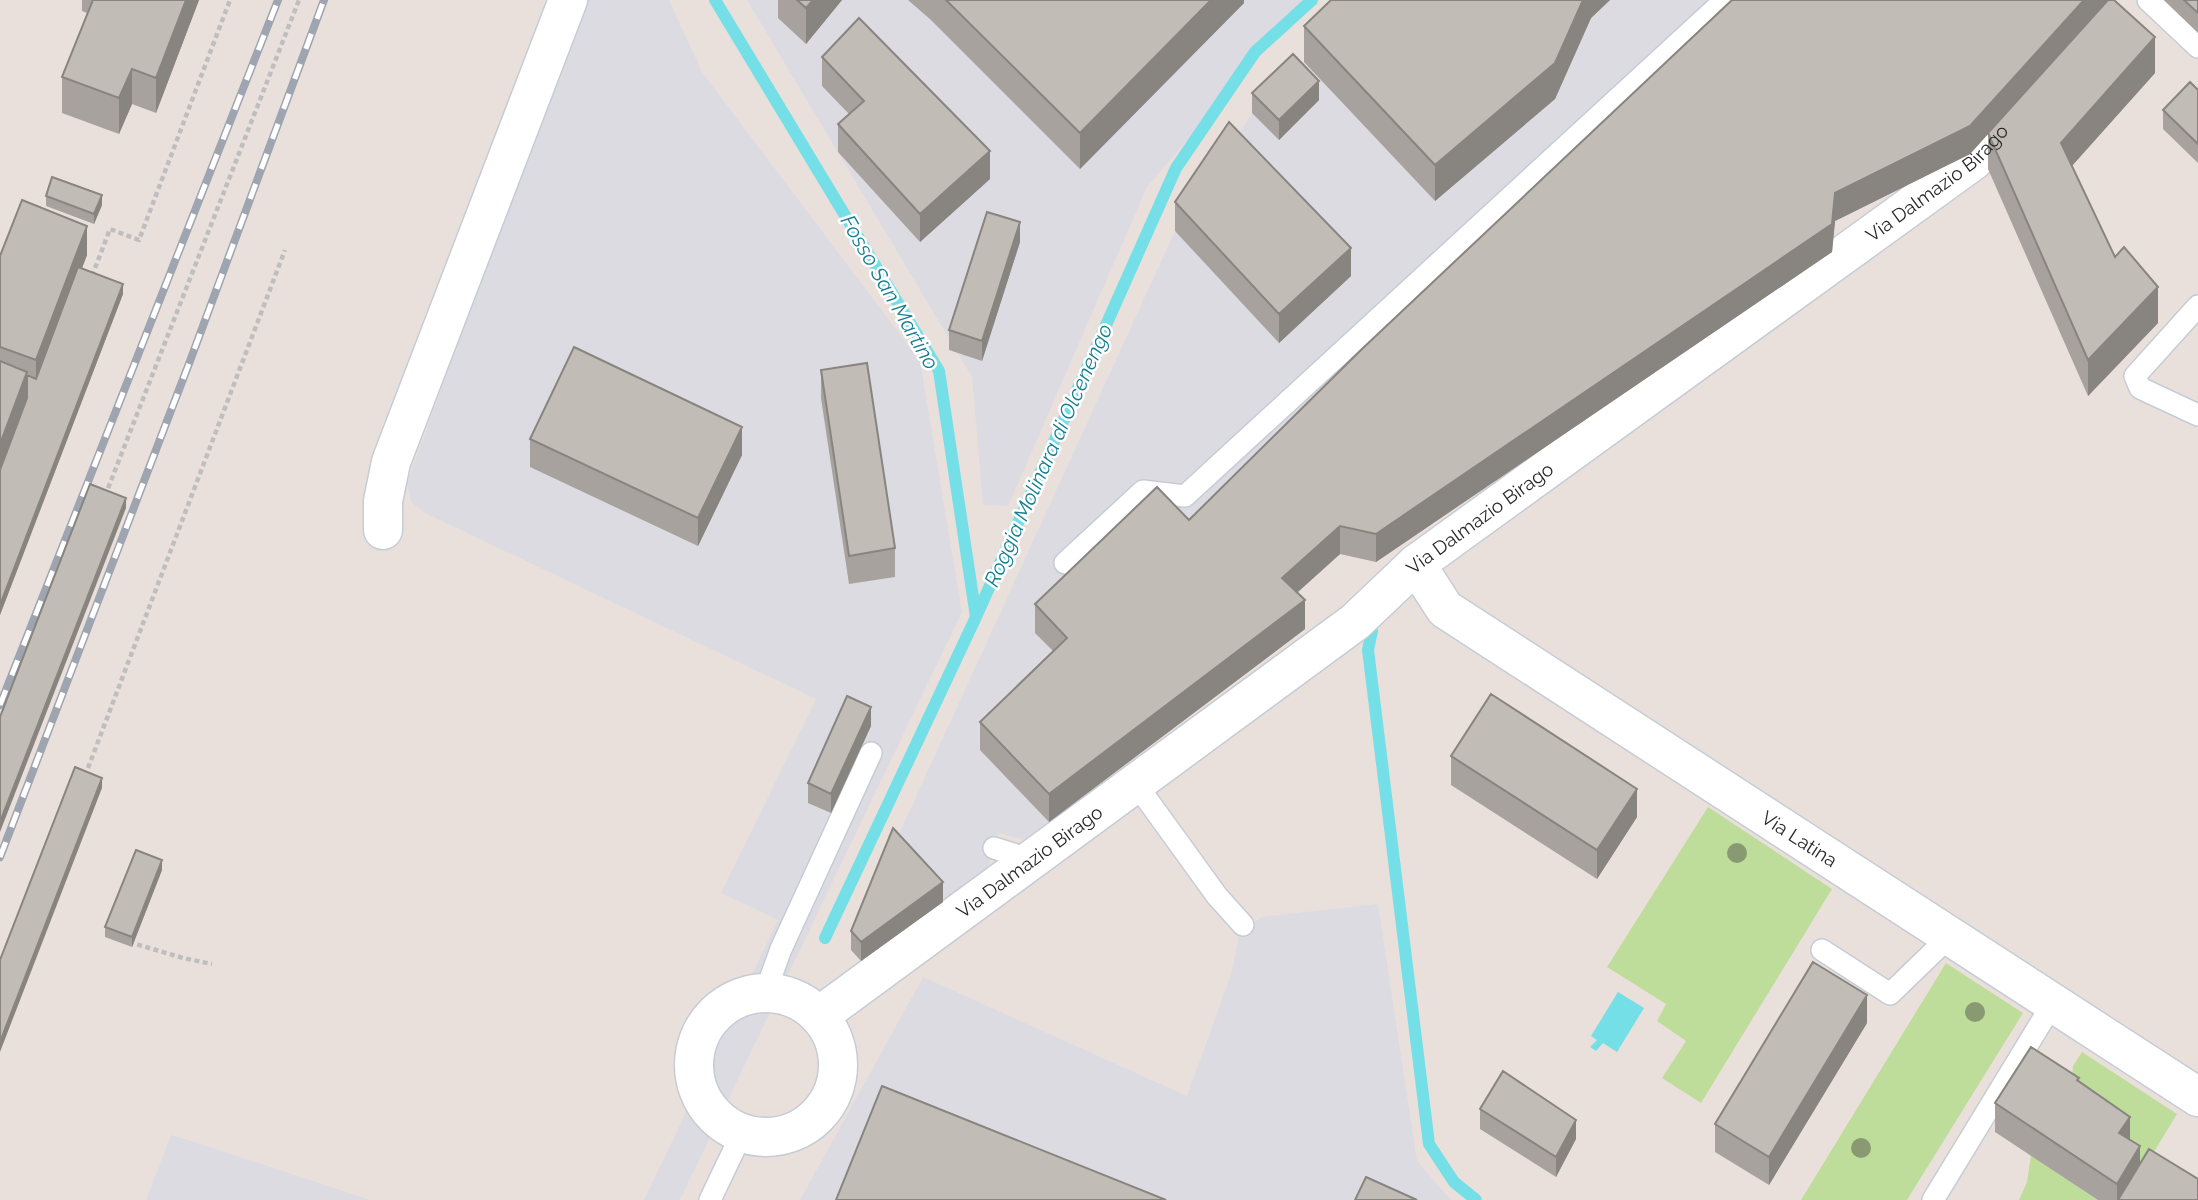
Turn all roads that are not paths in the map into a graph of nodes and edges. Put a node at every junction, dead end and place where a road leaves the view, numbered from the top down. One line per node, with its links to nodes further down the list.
1 (568, 0): 8 (street)
2 (1725, 0): 9 (lane)
3 (2127, 3): 4 (lane)
4 (2198, 47)
5 (2047, 80): 10 (street, Via Dalmazio Birago)
6 (2198, 306): 7 (lane)
7 (2198, 415)
8 (383, 530)
9 (1065, 563)
10 (1416, 564): 12 (street, Via Dalmazio Birago); 16 (street, Via Latina)
11 (871, 753): 18 (lane)
12 (1136, 784): 14 (street, Via Dalmazio Birago); 15 (lane)
13 (994, 848): 14 (lane)
14 (1032, 860): 20 (street, Via Dalmazio Birago)
15 (1243, 925)
16 (1950, 936): 17 (lane); 19 (street, Via Latina)
17 (1822, 950)
18 (765, 993): 20 (street); 22 (street)
19 (2053, 1003): 21 (street, Via Latina); 24 (lane)
20 (819, 1016): 22 (street)
21 (2198, 1097)
22 (742, 1133): 23 (lane)
23 (710, 1200)
24 (1933, 1200)

